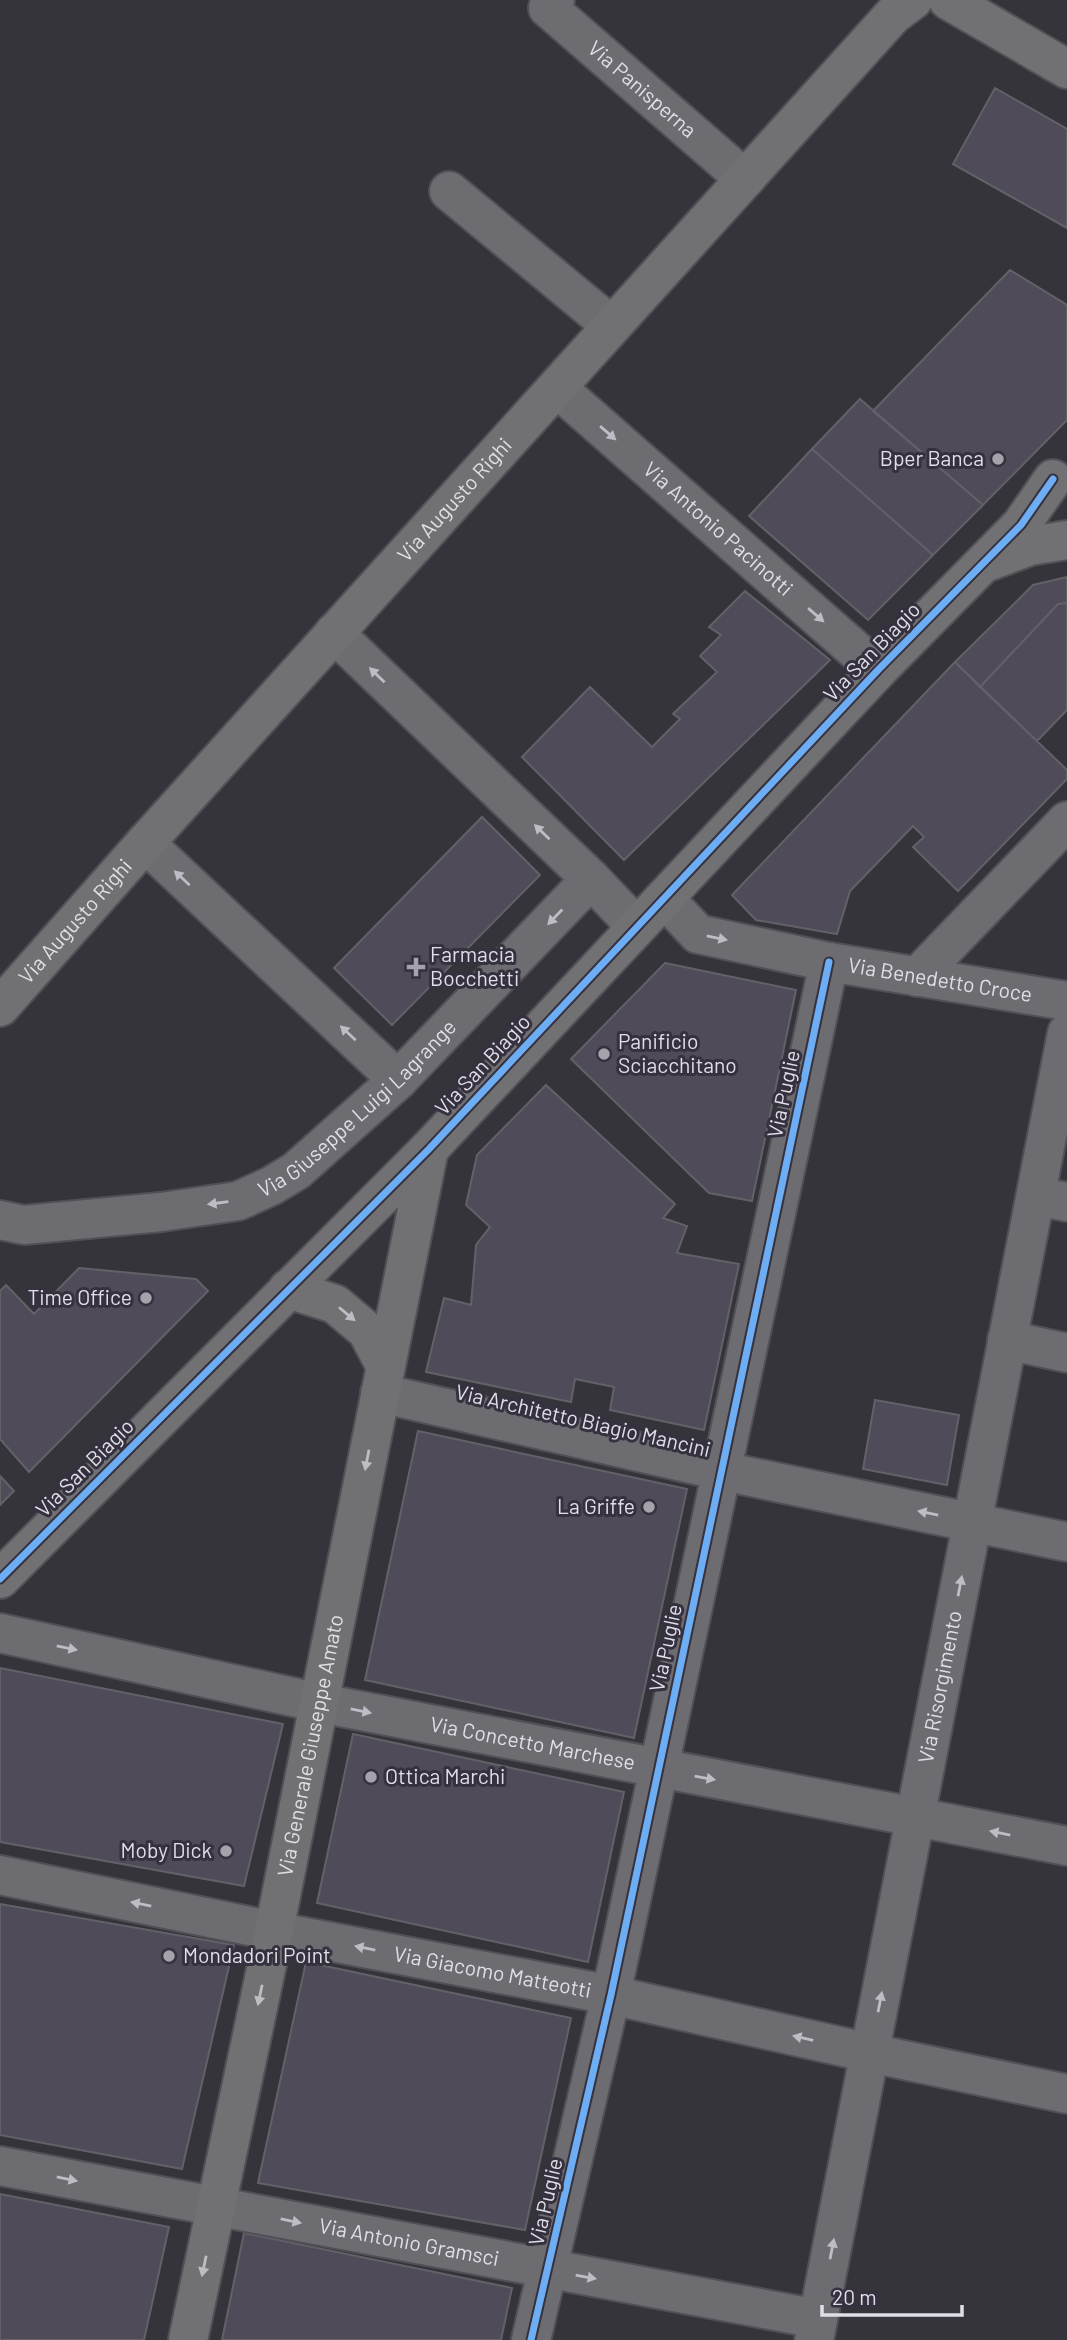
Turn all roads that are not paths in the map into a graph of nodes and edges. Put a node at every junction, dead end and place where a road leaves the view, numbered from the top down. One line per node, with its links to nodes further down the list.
1 (555, 0): 5 (street, Via Panisperna)
2 (948, 0): 4 (street)
3 (894, 5): 5 (street, Via Augusto Righi)
4 (1067, 69)
5 (745, 179): 7 (street, Via Augusto Righi)
6 (449, 191): 7 (street)
7 (612, 326): 8 (street, Via Augusto Righi)
8 (557, 388): 13 (street, Via Augusto Righi); 14 (street, Via Antonio Pacinotti, one-way to 14)
9 (1060, 467): 10 (street); 12 (street, Via San Biagio)
10 (1067, 528)
11 (1067, 540): 12 (street)
12 (982, 565): 14 (street, Via San Biagio)
13 (334, 633): 16 (street, Via Augusto Righi); 17 (street, one-way to 13)
14 (878, 670): 18 (street, Via San Biagio)
15 (1067, 821): 21 (street)
16 (145, 843): 23 (street, Via Augusto Righi); 25 (street, one-way to 16)
17 (592, 879): 19 (street); 25 (street, Via Giuseppe Luigi Lagrange, one-way to 25)
18 (664, 898): 19 (street, Via San Biagio); 20 (street, Via Benedetto Croce, one-way to 20)
19 (636, 926): 26 (street, Via San Biagio)
20 (829, 962): 21 (street, Via Benedetto Croce); 33 (street, Via Puglie)
21 (917, 977): 22 (street, Via Benedetto Croce)
22 (1067, 1001)
23 (0, 1007)
24 (1067, 1033): 27 (street, Via Risorgimento)
25 (398, 1080): 28 (street, Via Giuseppe Luigi Lagrange, one-way to 28)
26 (429, 1149): 29 (street, Via San Biagio); 32 (street, Via Generale Giuseppe Amato)
27 (1051, 1199): 30 (street, Via Risorgimento)
28 (0, 1220)
29 (288, 1289): 32 (street, one-way to 32); 36 (street, Via San Biagio)
30 (1007, 1340): 31 (street); 34 (street, Via Risorgimento)
31 (1067, 1353)
32 (382, 1379): 33 (street, Via Architetto Biagio Mancini); 38 (street, Via Generale Giuseppe Amato, one-way to 38)
33 (722, 1471): 34 (street, Via Architetto Biagio Mancini, one-way to 33); 39 (street, Via Puglie)
34 (972, 1522): 35 (street, Via Architetto Biagio Mancini); 40 (street, Via Risorgimento, one-way to 34)
35 (1067, 1542)
36 (0, 1578)
37 (0, 1633): 38 (street, Via Concetto Marchese, one-way to 38)
38 (320, 1703): 39 (street, Via Concetto Marchese, one-way to 39); 43 (street, Via Generale Giuseppe Amato)
39 (658, 1769): 40 (street, Via Concetto Marchese, one-way to 40); 44 (street, Via Puglie)
40 (916, 1817): 41 (street, Via Concetto Marchese, one-way to 40); 45 (street, Via Risorgimento, one-way to 40)
41 (1067, 1846)
42 (0, 1875): 43 (street, Via Giacomo Matteotti, one-way to 42)
43 (274, 1931): 44 (street, Via Giacomo Matteotti, one-way to 43); 48 (street, Via Generale Giuseppe Amato, one-way to 48)
44 (611, 1995): 45 (street, Via Giacomo Matteotti, one-way to 44); 49 (street, Via Puglie)
45 (870, 2053): 46 (street, Via Giacomo Matteotti); 50 (street, Via Risorgimento, one-way to 45)
46 (1067, 2094)
47 (0, 2166): 48 (street, Via Antonio Gramsci, one-way to 48)
48 (216, 2207): 49 (street, Via Antonio Gramsci, one-way to 49); 51 (street, Via Generale Giuseppe Amato, one-way to 51)
49 (548, 2270): 50 (street, Via Antonio Gramsci, one-way to 50); 52 (street, Via Puglie)
50 (816, 2329)
51 (188, 2340)
52 (531, 2340)

